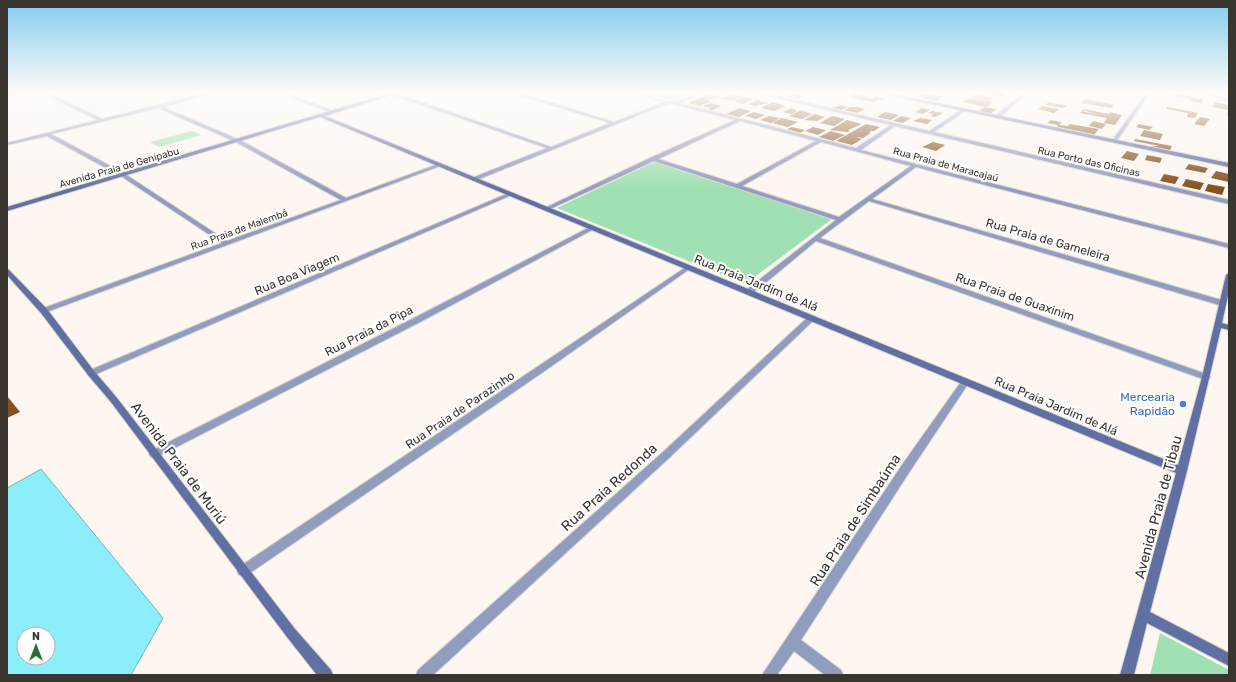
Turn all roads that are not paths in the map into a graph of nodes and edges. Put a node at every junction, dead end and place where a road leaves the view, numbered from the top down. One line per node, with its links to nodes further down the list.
1 (87, 125): 14 (street)
2 (201, 125): 15 (street)
3 (292, 125): 15 (main road, Avenida Praia de Genipabu)
4 (343, 125): 22 (main road, Rua Praia Jardim de Alá)
5 (484, 125): 19 (street)
6 (609, 125): 19 (street)
7 (728, 125): 21 (street)
8 (758, 125): 16 (street, Rua Praia de Maracajaú)
9 (894, 125): 13 (street, Rua Porto das Oficinas); 20 (street)
10 (942, 125): 13 (street)
11 (1035, 125): 17 (main road)
12 (1125, 125): 17 (street)
13 (930, 133): 31 (street, Rua Porto das Oficinas)
14 (47, 134): 18 (street); 25 (street)
15 (238, 141): 25 (main road, Avenida Praia de Genipabu); 30 (street)
16 (820, 141): 20 (street, Rua Praia de Maracajaú); 27 (street)
17 (1114, 141): 23 (main road)
18 (7, 144)
19 (551, 148): 26 (street)
20 (857, 150): 24 (street, Rua Praia de Maracajaú)
21 (652, 159): 27 (street); 32 (street)
22 (440, 165): 26 (main road, Rua Praia Jardim de Alá); 30 (street, Rua Praia de Malembá)
23 (1229, 165)
24 (914, 166): 29 (street); 38 (street, Rua Praia de Maracajaú)
25 (124, 175): 33 (main road, Avenida Praia de Genipabu); 37 (street)
26 (474, 179): 28 (main road, Rua Praia Jardim de Alá)
27 (738, 186): 34 (street)
28 (511, 194): 32 (main road, Rua Praia Jardim de Alá); 48 (street, Rua Boa Viagem)
29 (867, 199): 34 (street); 43 (street, Rua Praia de Gameleira)
30 (346, 200): 37 (street, Rua Praia de Malembá)
31 (1229, 202)
32 (548, 208): 35 (main road, Rua Praia Jardim de Alá)
33 (7, 209)
34 (840, 218): 36 (street)
35 (592, 228): 39 (main road, Rua Praia Jardim de Alá); 51 (street, Rua Praia da Pipa)
36 (815, 239): 42 (street); 49 (street, Rua Praia de Guaxinim)
37 (227, 244): 44 (street, Rua Praia de Malembá)
38 (1229, 246)
39 (689, 268): 42 (main road, Rua Praia Jardim de Alá); 53 (street, Rua Praia de Parazinho)
40 (7, 271): 44 (main road, Avenida Praia de Muriú)
41 (1229, 275): 43 (main road, Avenida Praia de Tibau)
42 (749, 292): 45 (main road, Rua Praia Jardim de Alá)
43 (1222, 303): 46 (main road, Avenida Praia de Tibau)
44 (44, 311): 48 (main road, Avenida Praia de Muriú)
45 (812, 318): 50 (main road, Rua Praia Jardim de Alá); 58 (street, Rua Praia Redonda)
46 (1217, 324): 47 (main road); 49 (main road, Avenida Praia de Tibau)
47 (1229, 328)
48 (91, 373): 51 (main road, Avenida Praia de Muriú)
49 (1206, 377): 52 (main road, Avenida Praia de Tibau)
50 (966, 381): 52 (main road, Rua Praia Jardim de Alá); 55 (street, Rua Praia de Simbaúma)
51 (154, 454): 53 (main road, Avenida Praia de Muriú)
52 (1182, 471): 54 (main road, Avenida Praia de Tibau)
53 (243, 571): 57 (main road, Avenida Praia de Muriú)
54 (1144, 615): 56 (main road); 61 (main road, Avenida Praia de Tibau)
55 (793, 642): 59 (street, Rua Praia de Simbaúma); 60 (street)
56 (1229, 660)
57 (326, 675)
58 (423, 675)
59 (769, 675)
60 (836, 675)
61 (1127, 675)

